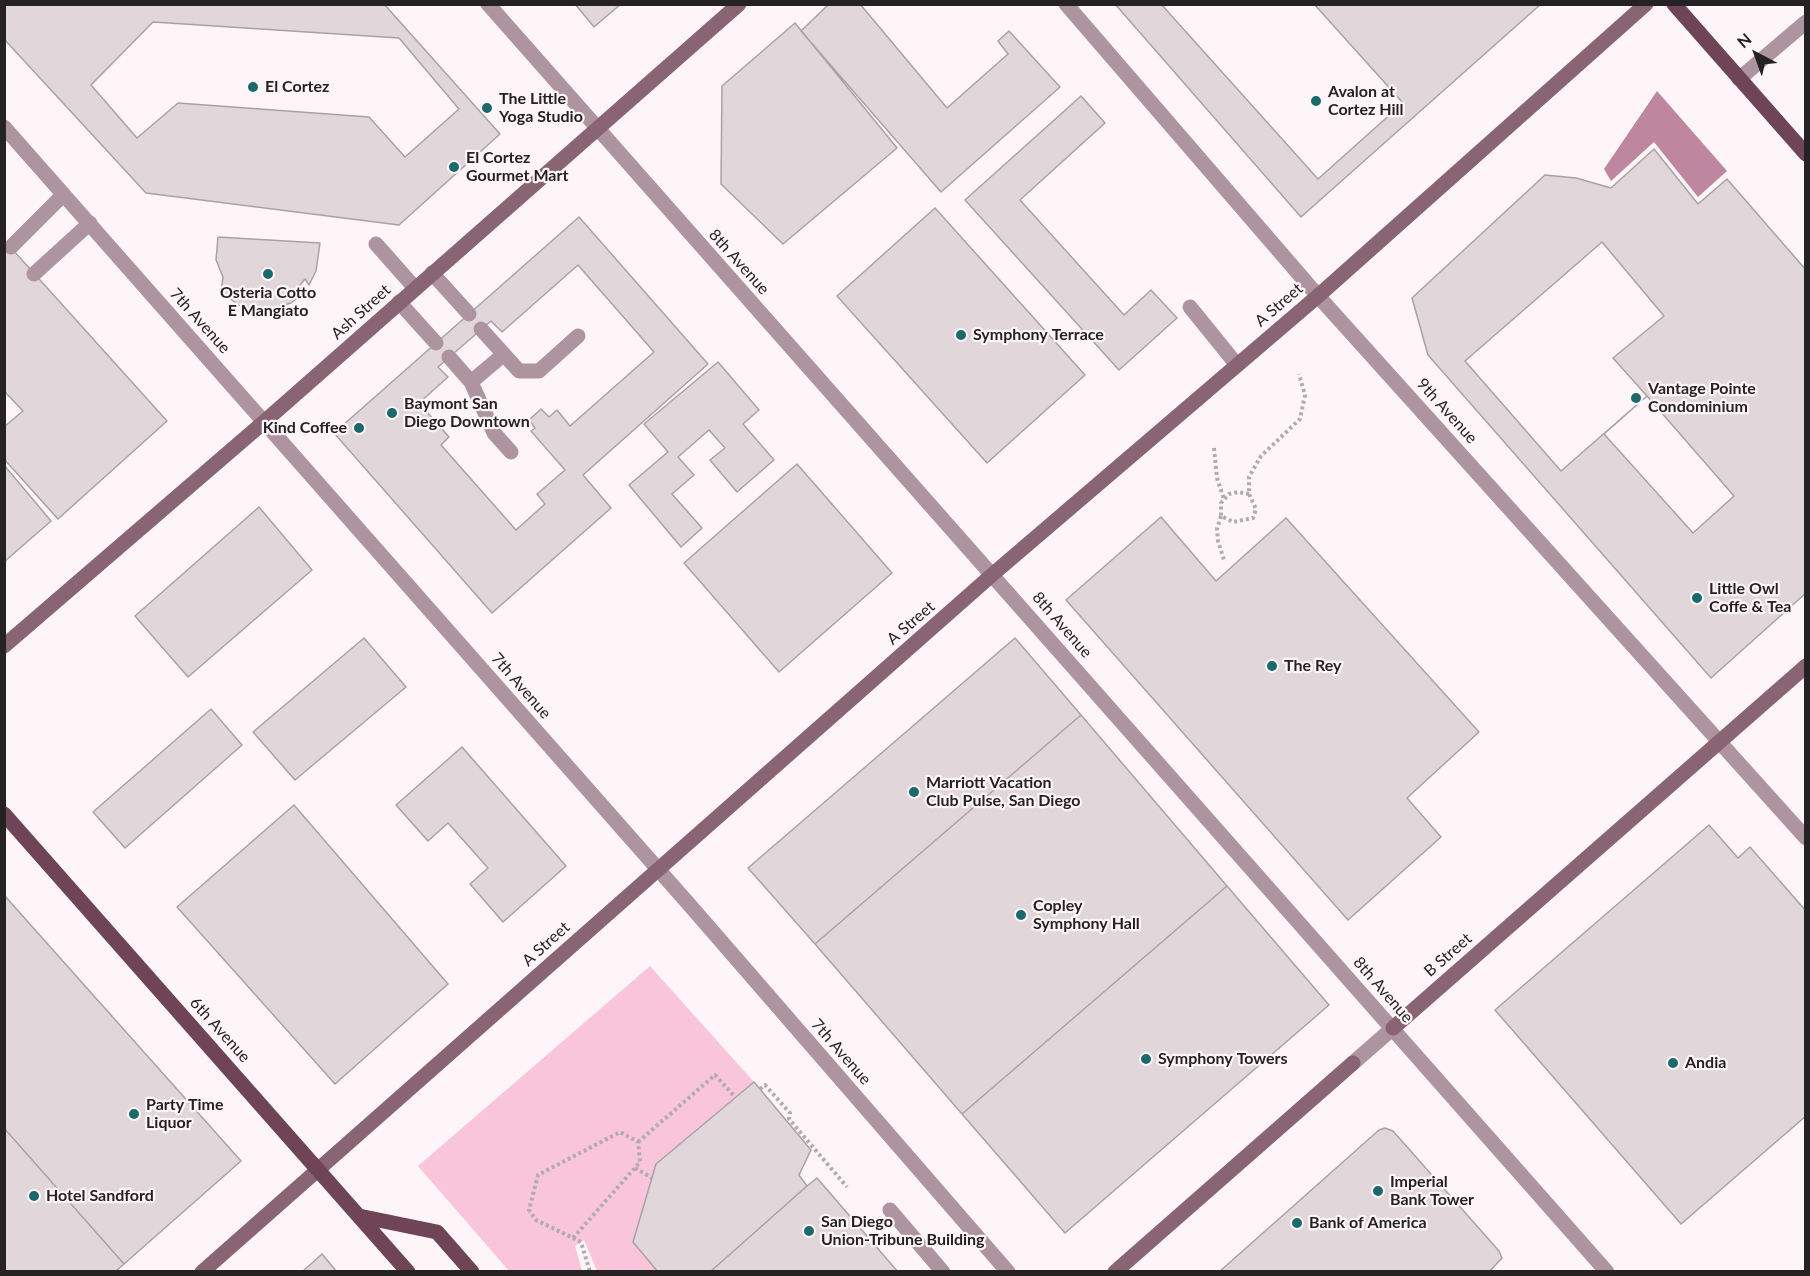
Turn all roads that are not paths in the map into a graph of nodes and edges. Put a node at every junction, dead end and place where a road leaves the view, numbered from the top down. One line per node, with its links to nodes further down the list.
1 (488, 4): 9 (street, 8th Avenue)
2 (739, 4): 9 (main road, Ash Street)
3 (1066, 4): 18 (street, 9th Avenue)
4 (1646, 4): 18 (main road, A Street)
5 (1674, 4): 7 (main road)
6 (1806, 22): 7 (street)
7 (1739, 79): 10 (main road)
8 (4, 127): 11 (street, 7th Avenue)
9 (596, 128): 15 (main road, Ash Street); 31 (street, 8th Avenue)
10 (1806, 154)
11 (63, 195): 12 (street, 7th Avenue); 14 (street)
12 (90, 223): 16 (street); 29 (street, 7th Avenue)
13 (376, 244): 17 (street)
14 (11, 247)
15 (432, 273): 17 (main road, Ash Street); 21 (street)
16 (34, 274)
17 (415, 288): 19 (main road, Ash Street)
18 (1318, 296): 27 (main road, A Street); 34 (street, 9th Avenue)
19 (399, 302): 24 (street); 29 (main road, Ash Street)
20 (1190, 307): 27 (street)
21 (469, 314)
22 (482, 329): 25 (street)
23 (578, 336): 25 (street)
24 (436, 343)
25 (503, 355): 28 (street)
26 (449, 357): 28 (street)
27 (1237, 365): 31 (main road, A Street)
28 (471, 382): 30 (street)
29 (264, 422): 32 (main road, Ash Street); 37 (street, 7th Avenue)
30 (511, 452)
31 (993, 574): 37 (main road, A Street); 38 (street, 8th Avenue)
32 (4, 646)
33 (1806, 666): 34 (main road, B Street)
34 (1720, 741): 36 (street, 9th Avenue); 38 (main road, B Street)
35 (4, 814): 40 (main road, 6th Avenue)
36 (1806, 838)
37 (658, 869): 40 (main road, A Street); 47 (street, 7th Avenue)
38 (1393, 1028): 39 (street, B Street); 49 (street, 8th Avenue)
39 (1353, 1063): 48 (main road, B Street)
40 (318, 1168): 42 (main road, 6th Avenue); 43 (main road, A Street)
41 (890, 1210): 46 (street)
42 (359, 1216): 44 (main road, 6th Avenue); 45 (main road)
43 (202, 1272)
44 (408, 1272)
45 (472, 1272)
46 (943, 1272)
47 (1008, 1272)
48 (1115, 1272)
49 (1607, 1272)

